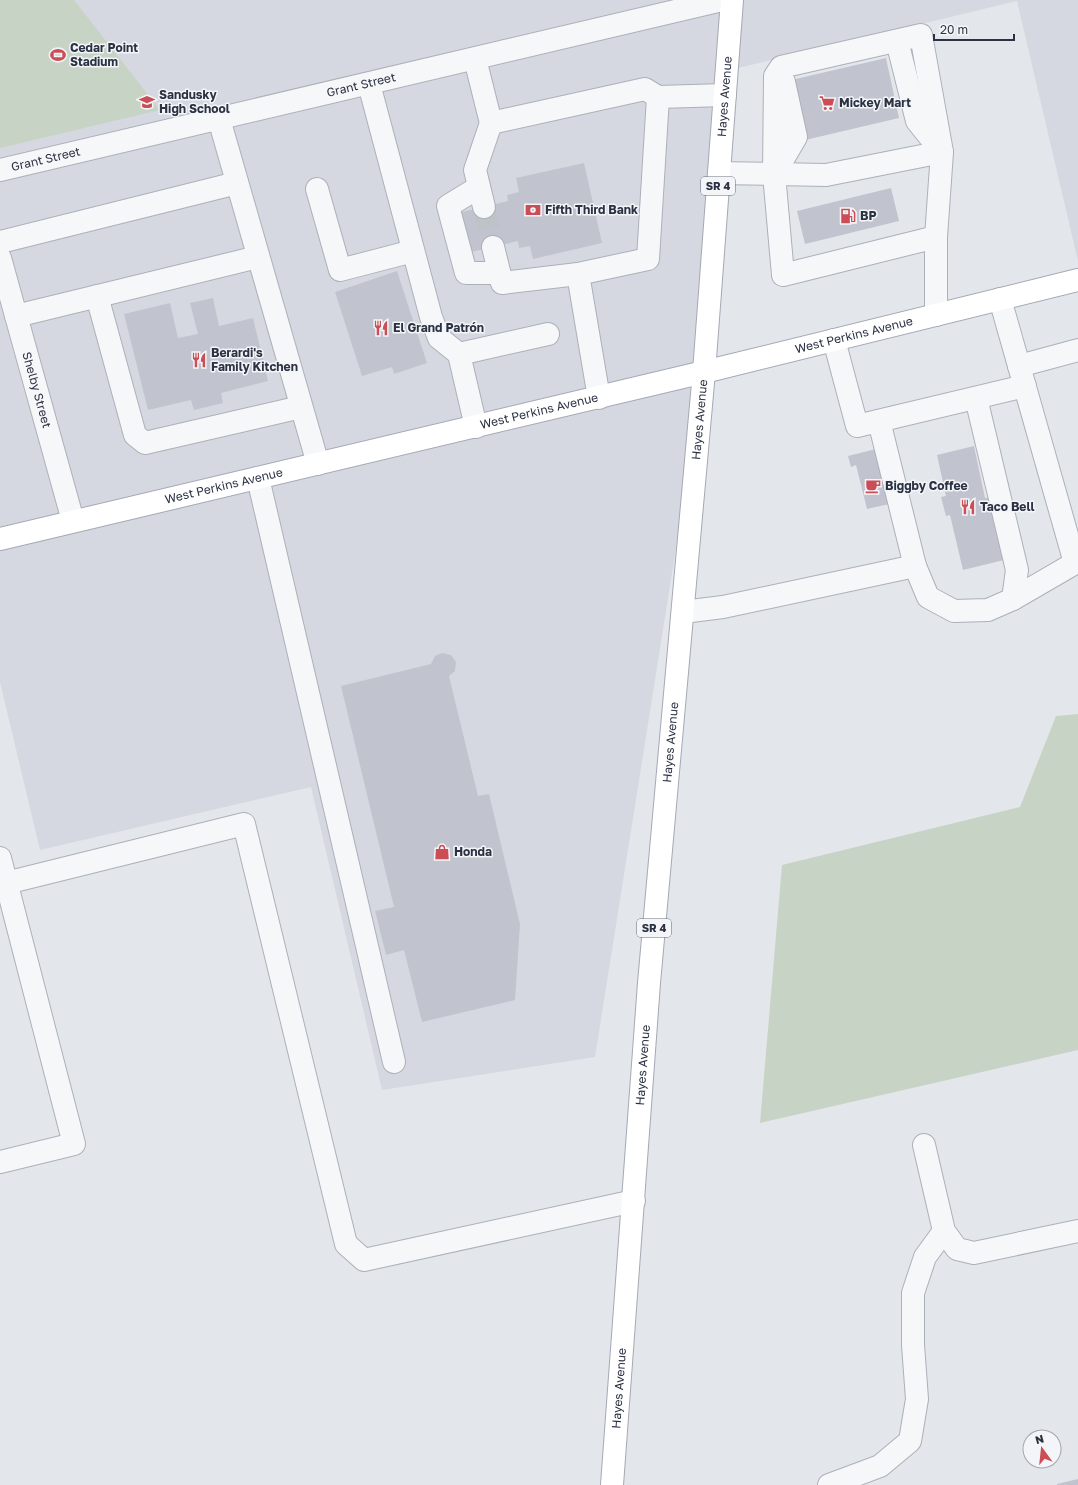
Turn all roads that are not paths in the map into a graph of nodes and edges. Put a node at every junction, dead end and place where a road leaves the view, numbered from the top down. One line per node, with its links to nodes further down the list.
1 (722, 0): 3 (street, Grant Street)
2 (732, 0): 5 (main road, Hayes Avenue / SR 4)
3 (475, 60): 4 (street, Grant Street); 8 (street)
4 (369, 84): 7 (street, Grant Street); 18 (street)
5 (725, 95): 6 (street); 11 (main road, Hayes Avenue / SR 4)
6 (658, 97): 8 (street); 22 (street)
7 (219, 119): 10 (street, Grant Street); 13 (street)
8 (491, 123): 21 (street)
9 (942, 152): 12 (street); 12 (street); 15 (street)
10 (0, 170)
11 (719, 173): 12 (street); 32 (main road, Hayes Avenue / SR 4)
12 (774, 174): 15 (street)
13 (237, 183): 16 (street); 19 (street)
14 (317, 189): 18 (street)
15 (936, 237): 26 (street)
16 (0, 242)
17 (493, 247): 21 (street)
18 (414, 251): 31 (street)
19 (258, 257): 24 (street); 36 (street)
20 (0, 258): 27 (street, Shelby Street)
21 (499, 273): 22 (street)
22 (578, 274): 34 (street)
23 (1078, 280): 25 (main road, West Perkins Avenue)
24 (97, 296): 27 (street); 36 (street)
25 (1000, 299): 26 (main road, West Perkins Avenue); 33 (street)
26 (936, 315): 29 (main road, West Perkins Avenue)
27 (16, 316): 41 (street, Shelby Street)
28 (548, 334): 31 (street)
29 (834, 340): 32 (main road, West Perkins Avenue); 37 (street)
30 (1078, 350): 33 (street)
31 (459, 354): 38 (street)
32 (704, 372): 34 (main road, West Perkins Avenue); 46 (main road, Hayes Avenue / SR 4)
33 (1022, 376): 35 (street); 43 (street)
34 (599, 398): 38 (main road, West Perkins Avenue)
35 (976, 398): 37 (street); 45 (street)
36 (301, 407): 39 (street)
37 (879, 421): 44 (street)
38 (476, 427): 39 (main road, West Perkins Avenue)
39 (318, 464): 40 (main road, West Perkins Avenue)
40 (258, 478): 41 (main road, West Perkins Avenue); 49 (street)
41 (73, 521): 42 (main road, West Perkins Avenue)
42 (0, 539)
43 (1077, 563): 45 (street)
44 (915, 566): 45 (street); 46 (street)
45 (1013, 598)
46 (683, 612): 52 (main road, Hayes Avenue / SR 4)
47 (0, 858): 48 (street)
48 (6, 883): 51 (street); 52 (street)
49 (394, 1062)
50 (924, 1145): 54 (street)
51 (0, 1162)
52 (634, 1201): 55 (main road, Hayes Avenue / SR 4)
53 (1078, 1231): 54 (street)
54 (944, 1232): 56 (street)
55 (612, 1485)
56 (828, 1485)

